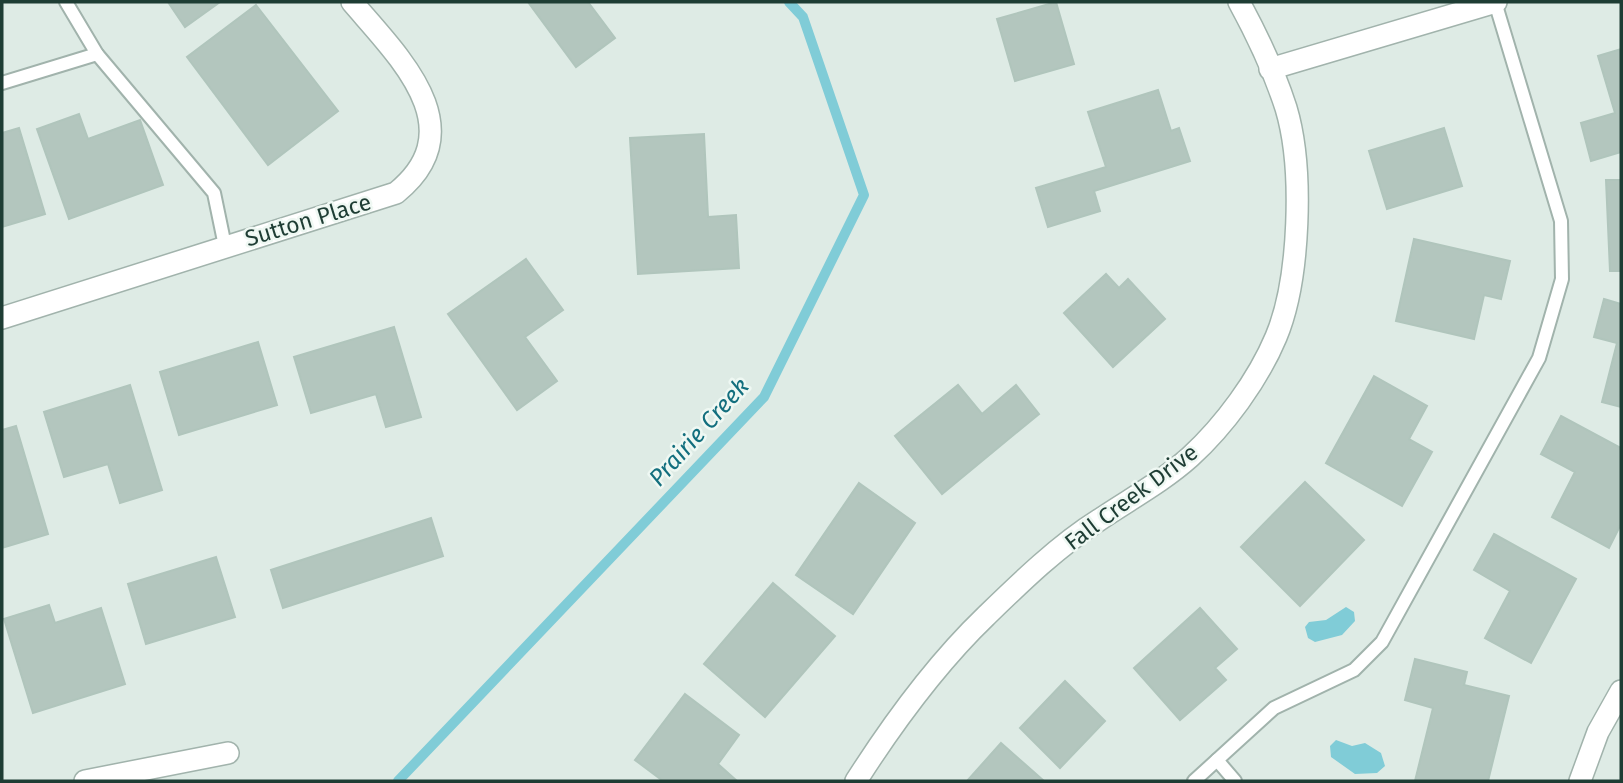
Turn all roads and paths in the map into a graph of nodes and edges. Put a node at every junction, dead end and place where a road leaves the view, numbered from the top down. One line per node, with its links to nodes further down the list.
1 (66, 2): 5 (lane)
2 (352, 2): 8 (street, Sutton Place)
3 (1239, 2): 6 (street, Fall Creek Drive)
4 (1496, 2): 6 (street); 12 (lane)
5 (97, 54): 7 (lane); 8 (lane)
6 (1270, 69): 14 (street, Fall Creek Drive)
7 (2, 83)
8 (225, 246): 9 (street, Sutton Place)
9 (2, 318)
10 (1621, 691): 17 (street)
11 (228, 752): 13 (street)
12 (1217, 760): 15 (lane); 16 (lane)
13 (85, 781)
14 (856, 781)
15 (1194, 781)
16 (1235, 781)
17 (1580, 781)

